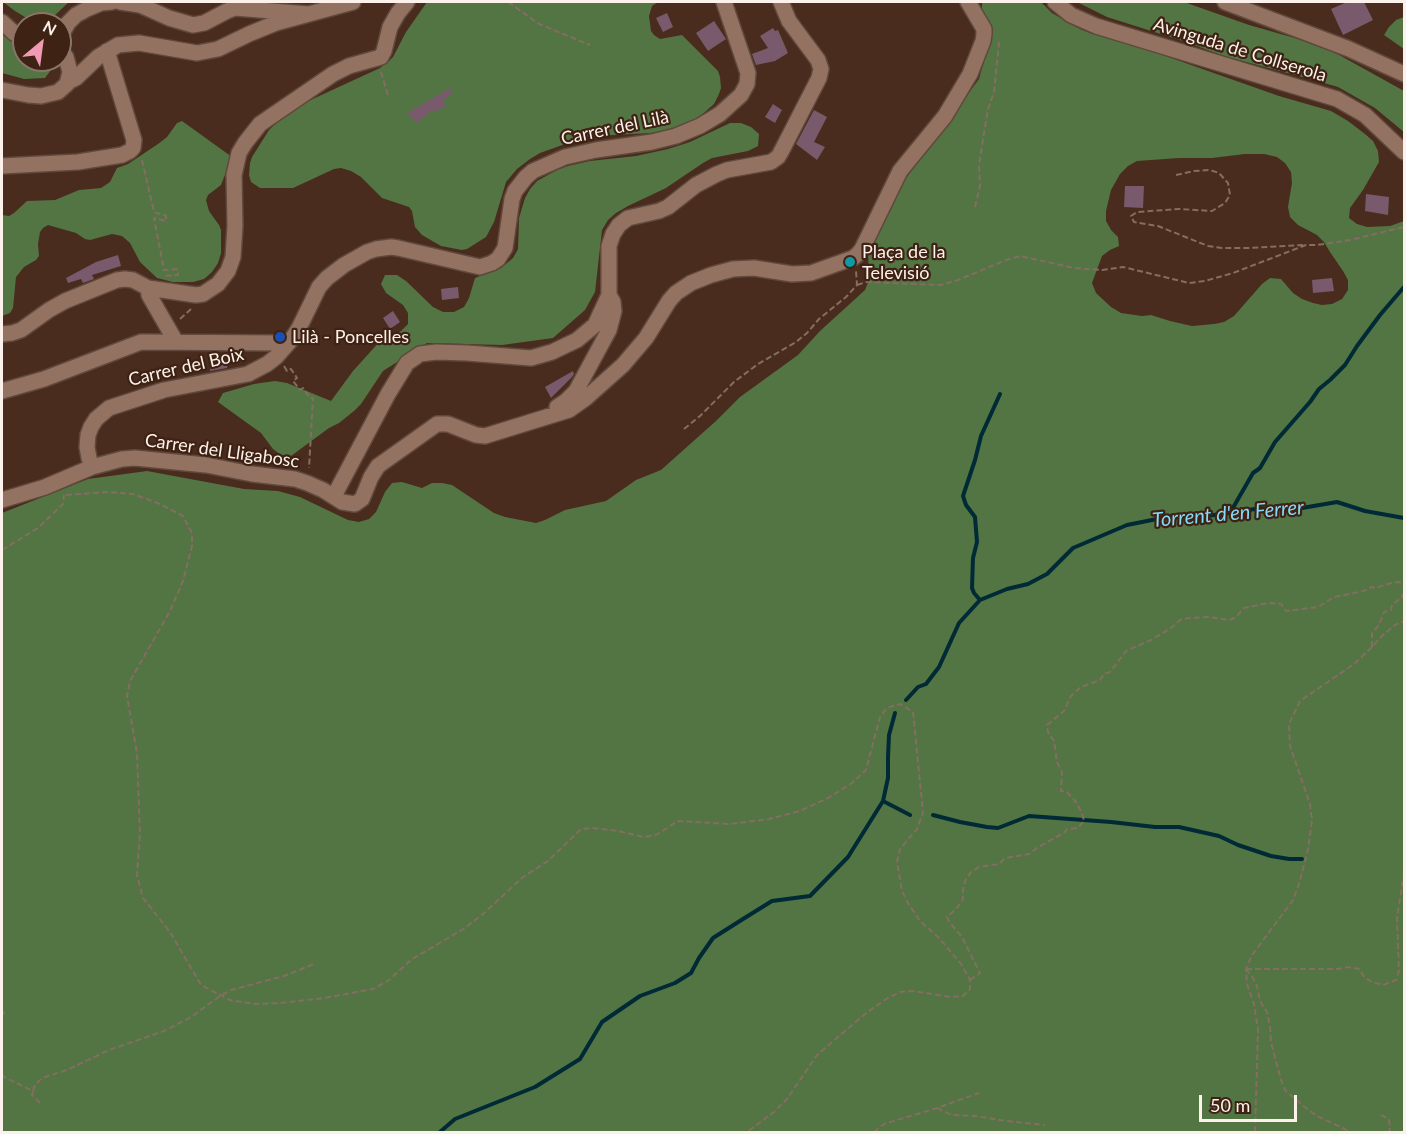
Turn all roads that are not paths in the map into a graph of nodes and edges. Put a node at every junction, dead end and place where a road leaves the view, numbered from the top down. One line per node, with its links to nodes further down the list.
1 (112, 2): 11 (street)
2 (120, 2): 10 (street)
3 (353, 2): 10 (street)
4 (407, 2): 19 (street)
5 (724, 2): 23 (street, Carrer del Lilà)
6 (781, 2): 20 (street)
7 (968, 2): 25 (street)
8 (1055, 2): 17 (street, Avinguda de Collserola)
9 (1225, 2): 14 (street)
10 (309, 14): 12 (street)
11 (72, 19)
12 (107, 51): 15 (street); 18 (street)
13 (69, 72): 15 (street)
14 (1404, 74)
15 (69, 79): 16 (street)
16 (2, 90)
17 (1404, 152)
18 (2, 166)
19 (148, 288): 21 (street); 22 (street)
20 (609, 295): 25 (street); 27 (street)
21 (2, 334)
22 (172, 335): 23 (street); 24 (street)
23 (292, 339): 26 (street, Carrer del Boix)
24 (2, 391)
25 (539, 419): 27 (street, Carrer del Lligabosc)
26 (92, 467): 27 (street, Carrer del Lligabosc); 28 (street, Carrer del Lligabosc)
27 (334, 496)
28 (2, 500)

